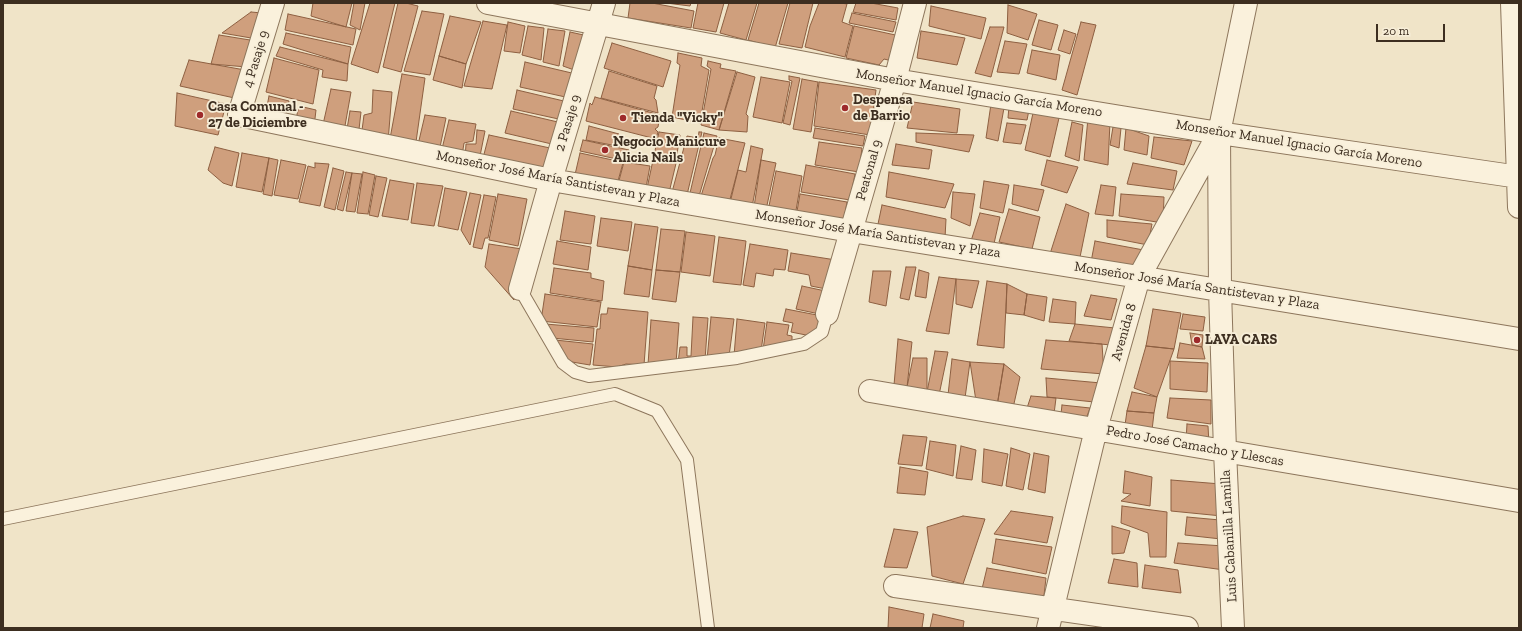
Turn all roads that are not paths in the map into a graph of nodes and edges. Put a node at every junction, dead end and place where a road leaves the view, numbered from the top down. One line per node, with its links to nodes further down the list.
1 (273, 3): 9 (street, 4 Pasaje 9)
2 (488, 3): 7 (street, Monseñor Manuel Ignacio García Moreno)
3 (604, 3): 7 (street, 2 Pasaje 9)
4 (915, 3): 8 (street, Peatonal 9)
5 (1246, 3): 10 (street, Avenida 8)
6 (1512, 3): 11 (street)
7 (599, 24): 8 (street, Monseñor Manuel Ignacio García Moreno); 12 (street, 2 Pasaje 9)
8 (895, 80): 10 (street, Monseñor Manuel Ignacio García Moreno); 14 (street, Peatonal 9)
9 (239, 115): 12 (street, Monseñor José María Santistevan y Plaza)
10 (1219, 133): 11 (street, Monseñor Manuel Ignacio García Moreno); 15 (street, Avenida 8); 17 (street, Luis Cabanilla Lamilla)
11 (1518, 177): 13 (street)
12 (551, 180): 14 (street, Monseñor José María Santistevan y Plaza); 16 (street, 2 Pasaje 9)
13 (1519, 207)
14 (851, 231): 15 (street, Monseñor José María Santistevan y Plaza); 18 (street, Peatonal 9)
15 (1139, 277): 17 (street, Monseñor José María Santistevan y Plaza); 21 (street, Avenida 8)
16 (520, 289): 18 (lane)
17 (1220, 290): 19 (street, Monseñor José María Santistevan y Plaza); 22 (street, Luis Cabanilla Lamilla)
18 (827, 314)
19 (1519, 339)
20 (870, 391): 21 (street, Pedro José Camacho y Llescas)
21 (1096, 429): 22 (street, Pedro José Camacho y Llescas); 26 (street, Avenida 8)
22 (1225, 451): 23 (street, Pedro José Camacho y Llescas); 29 (street, Luis Cabanilla Lamilla)
23 (1519, 501)
24 (3, 519): 27 (lane)
25 (895, 586): 26 (street)
26 (1050, 619): 28 (street)
27 (708, 628)
28 (1187, 628)
29 (1233, 628)

